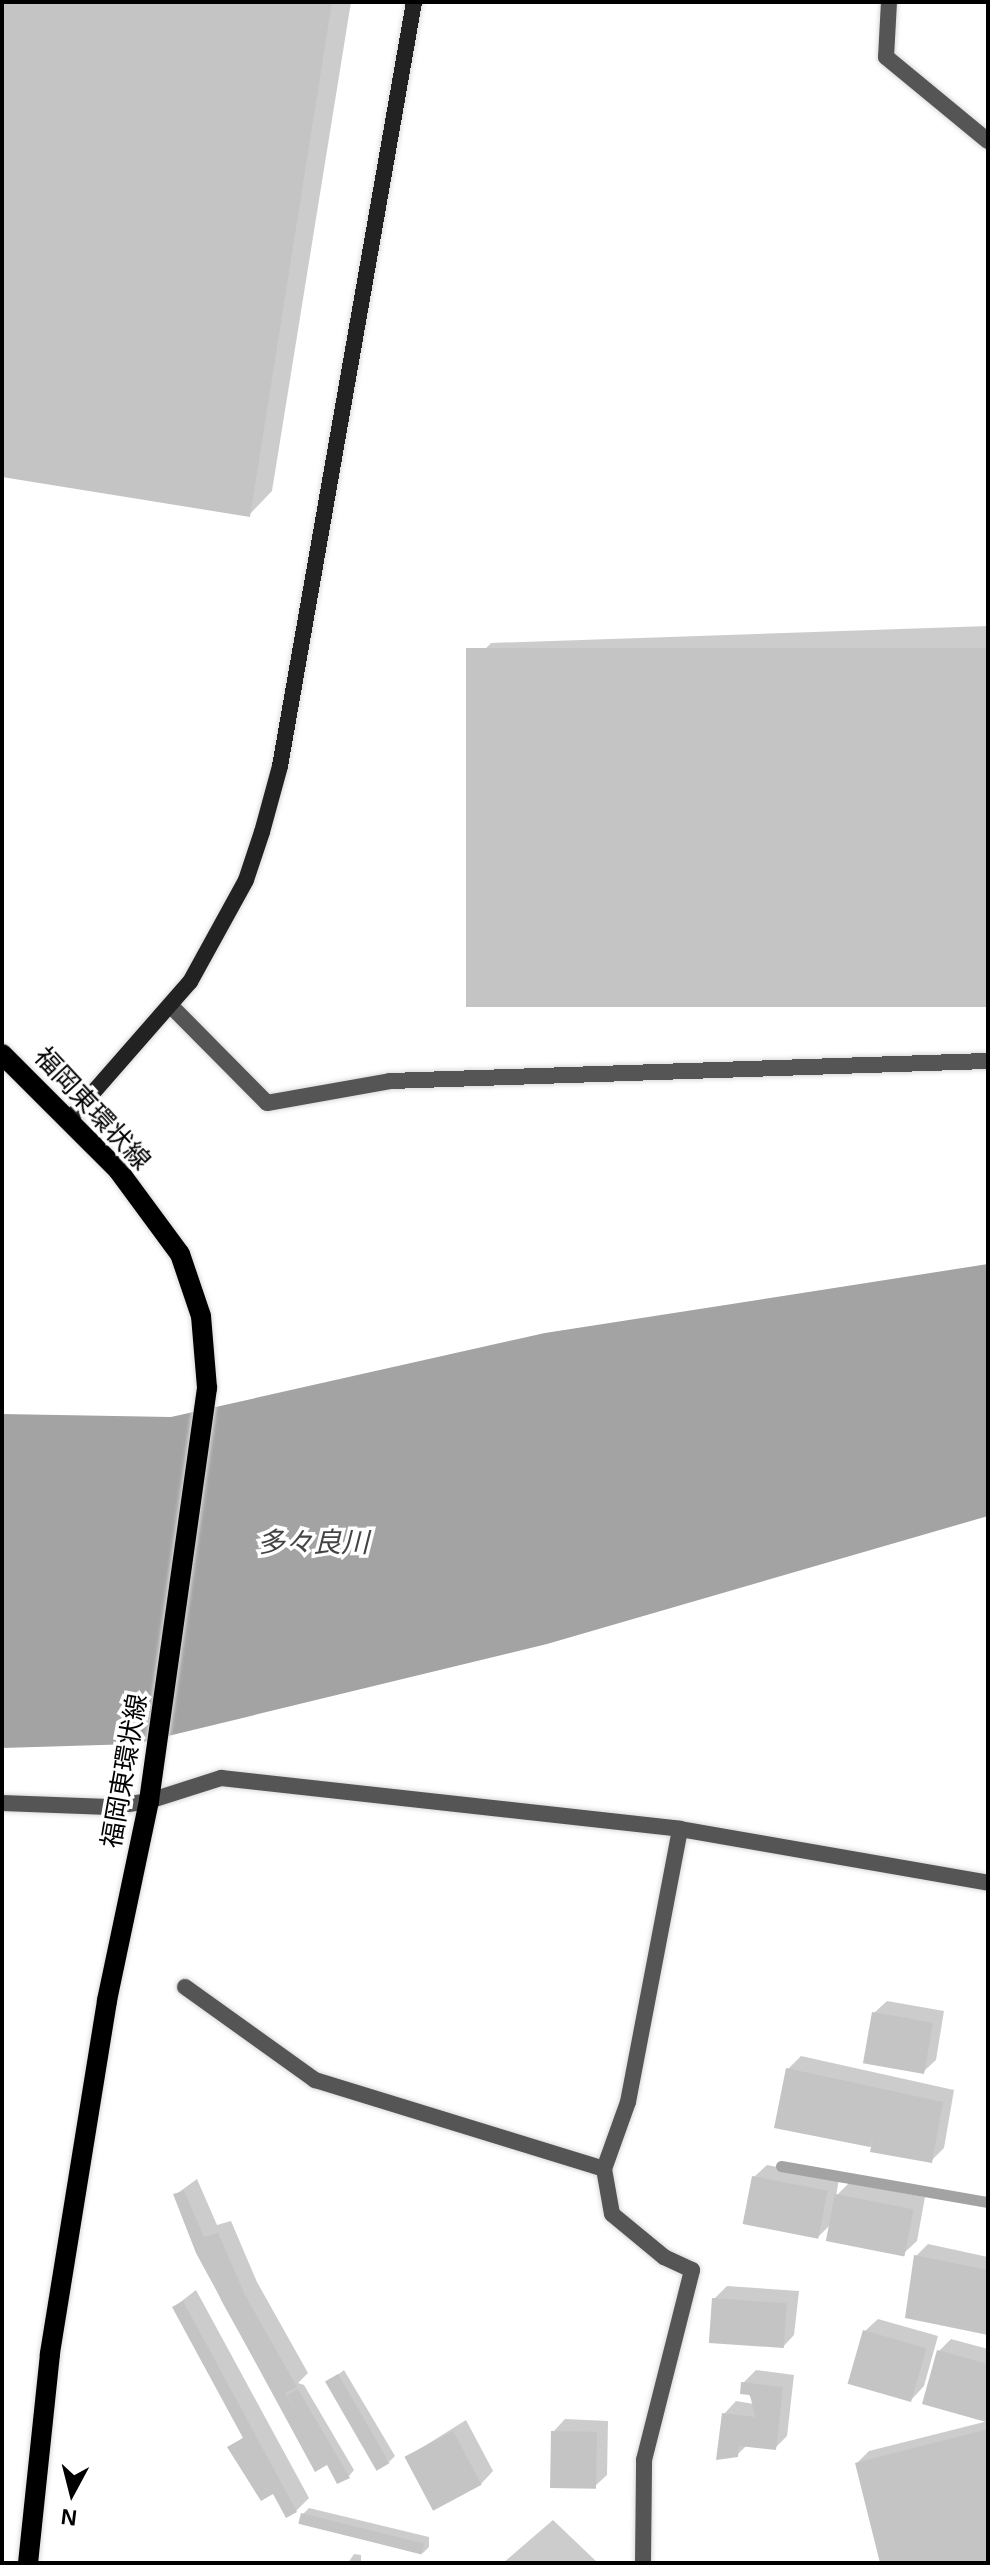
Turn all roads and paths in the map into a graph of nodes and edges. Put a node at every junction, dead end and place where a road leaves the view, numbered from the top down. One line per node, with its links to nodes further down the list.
1 (414, 2): 4 (street)
2 (889, 2): 3 (street)
3 (988, 141)
4 (171, 1006): 6 (street); 7 (street)
5 (2, 1054): 7 (main road, 福岡東環状線)
6 (988, 1061)
7 (69, 1120): 8 (main road, 福岡東環状線)
8 (149, 1801): 9 (street); 10 (street); 14 (main road, 福岡東環状線)
9 (2, 1803)
10 (680, 1829): 11 (street); 13 (street)
11 (988, 1883)
12 (185, 1987): 13 (street)
13 (604, 2169): 15 (street)
14 (28, 2563)
15 (643, 2563)

